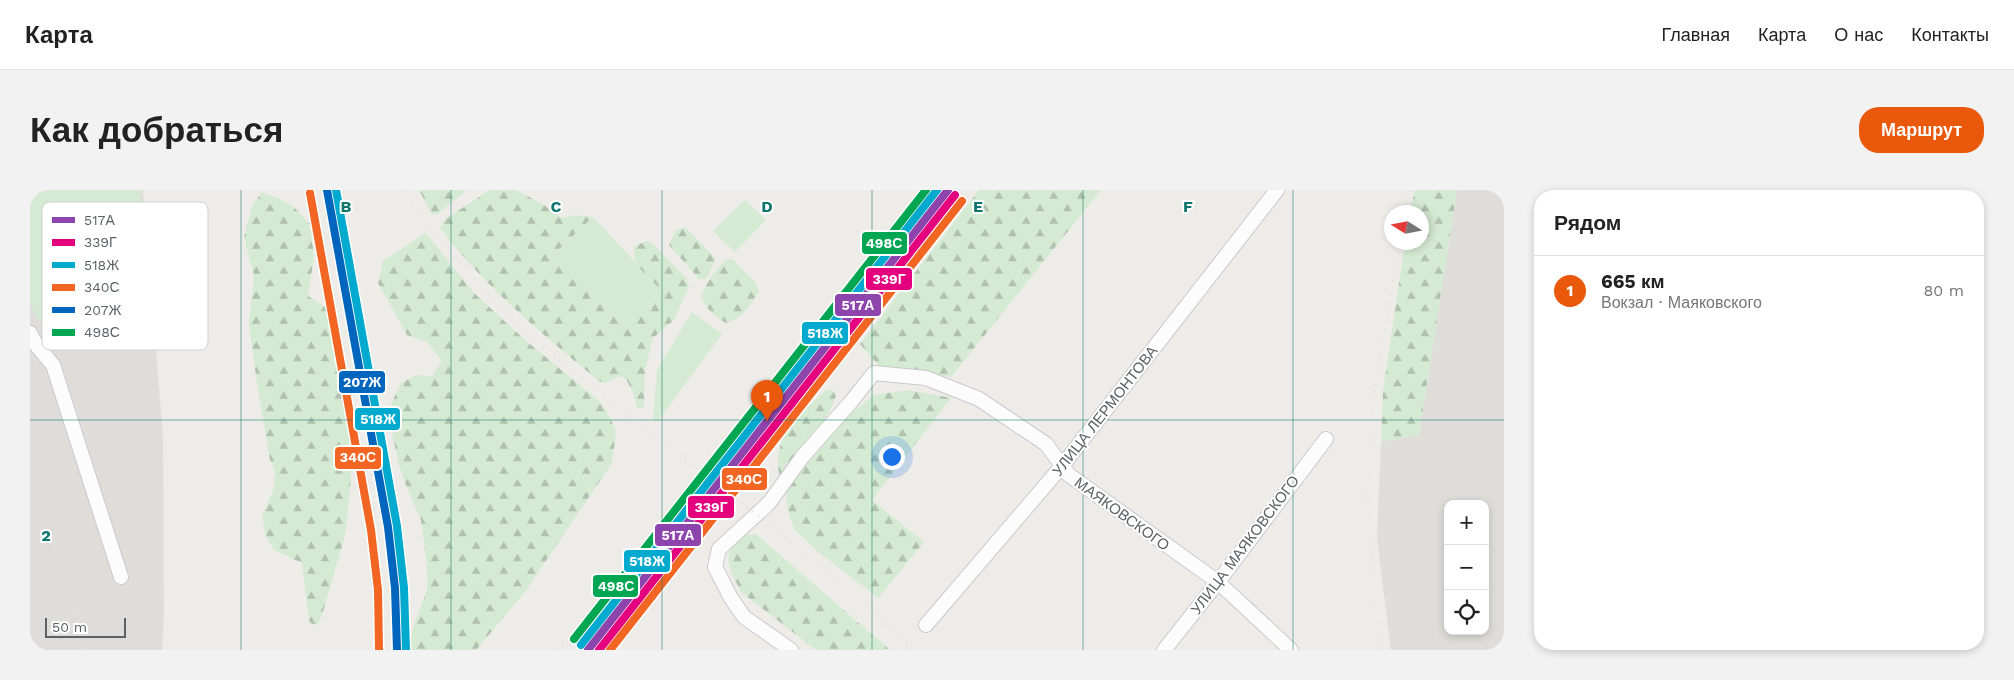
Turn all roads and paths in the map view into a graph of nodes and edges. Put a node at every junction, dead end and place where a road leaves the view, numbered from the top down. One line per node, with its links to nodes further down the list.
1 (1277, 190): 4 (street, УЛИЦА ЛЕРМОНТОВА)
2 (30, 333): 5 (street)
3 (1326, 438): 6 (street, УЛИЦА МАЯКОВСКОГО)
4 (1062, 466): 6 (street, МАЯКОВСКОГО); 7 (street, УЛИЦА ЛЕРМОНТОВА); 8 (street, МАЯКОВСКОГО)
5 (121, 577)
6 (1218, 582): 9 (street, УЛИЦА МАЯКОВСКОГО); 10 (street, МАЯКОВСКОГО)
7 (926, 626)
8 (791, 650)
9 (1164, 650)
10 (1291, 650)

